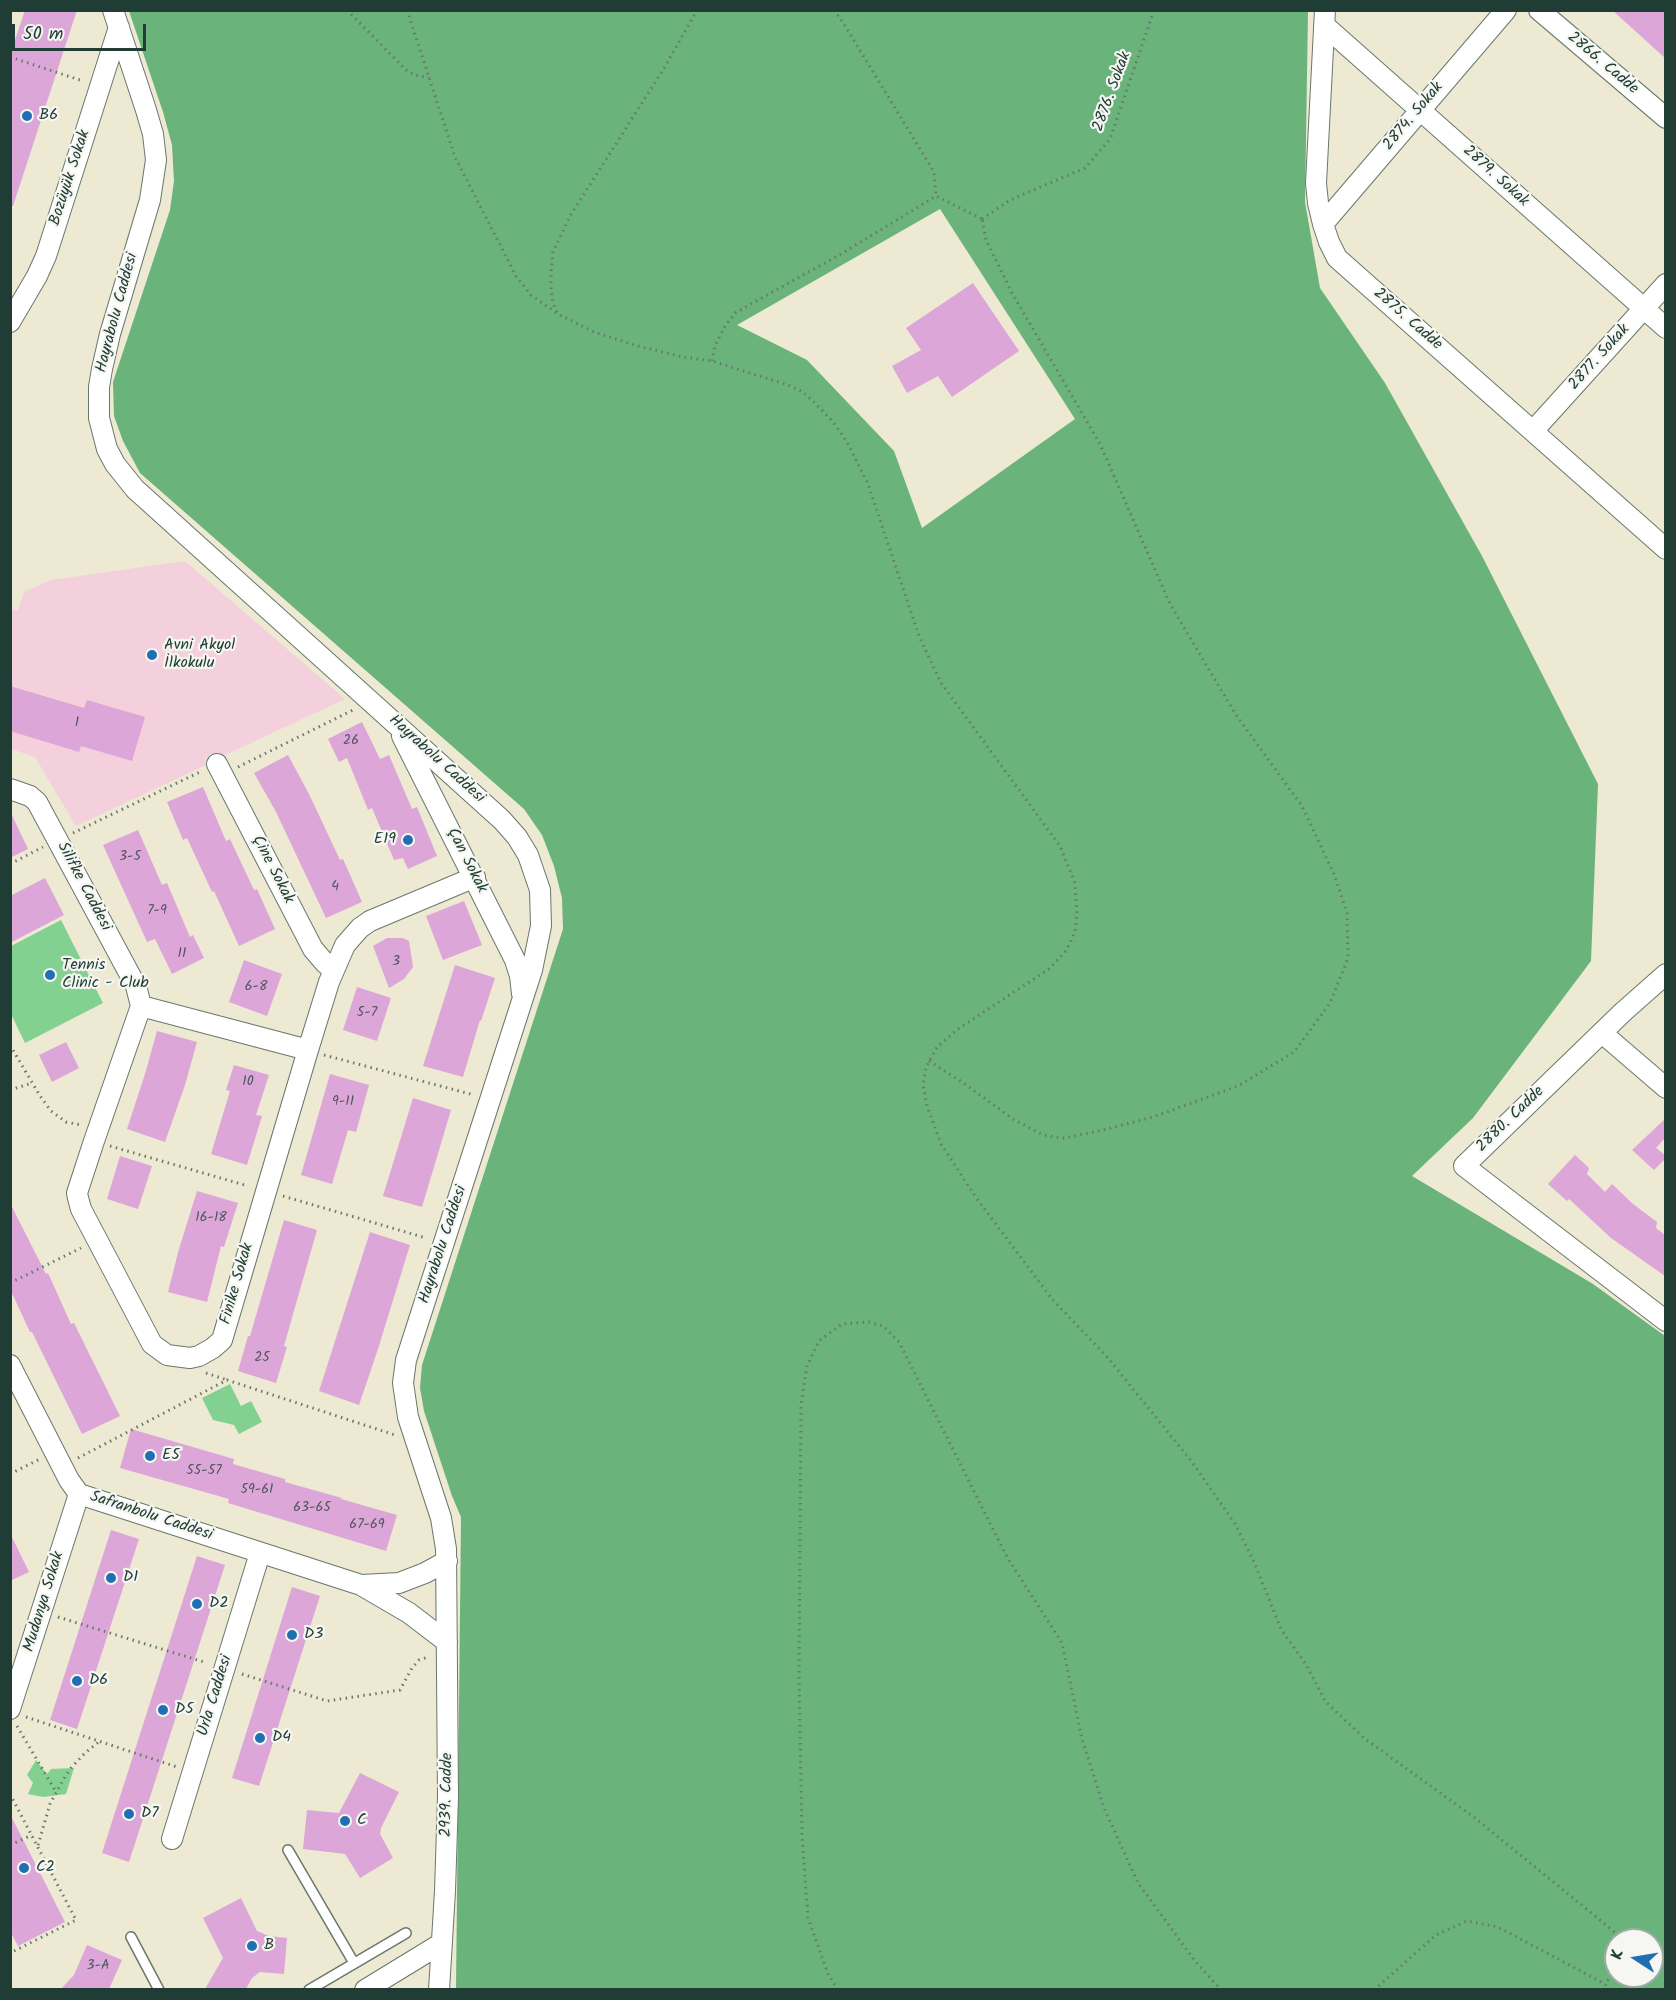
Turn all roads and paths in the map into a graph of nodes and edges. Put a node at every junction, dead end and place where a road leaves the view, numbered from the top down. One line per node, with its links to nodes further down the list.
1 (347, 10): 11 (path)
2 (407, 10): 11 (path)
3 (697, 10): 20 (path)
4 (834, 10): 15 (path)
5 (1154, 10): 16 (path, 2876. Sokak)
6 (1506, 10): 13 (street, 2874. Sokak)
7 (1539, 10): 14 (street, 2866. Cadde)
8 (1325, 18): 13 (street, 2879. Sokak); 17 (street, 2875. Cadde)
9 (116, 19): 12 (street, Bozüyük Sokak); 26 (street, Hayrabolu Caddesi)
10 (10, 57): 12 (path)
11 (429, 78): 20 (path)
12 (100, 87): 21 (street, Bozüyük Sokak)
13 (1420, 111): 17 (street, 2874. Sokak); 19 (street, 2879. Sokak)
14 (1665, 118)
15 (936, 196): 16 (path); 23 (path)
16 (982, 219): 40 (path)
17 (1323, 224): 24 (street, 2875. Cadde)
18 (1665, 284): 19 (street, 2877. Sokak)
19 (1644, 309): 22 (street, 2879. Sokak); 24 (street, 2877. Sokak)
20 (558, 314): 23 (path)
21 (10, 322)
22 (1665, 328)
23 (712, 361): 40 (path)
24 (1533, 431): 25 (street, 2875. Cadde)
25 (1665, 549)
26 (372, 701): 27 (street, Hayrabolu Caddesi); 28 (path)
27 (395, 723): 32 (street, Çan Sokak); 35 (street, Hayrabolu Caddesi)
28 (220, 769): 30 (path); 33 (street, Çine Sokak)
29 (10, 789): 30 (street, Silifke Caddesi)
30 (58, 840): 31 (path); 36 (street, Silifke Caddesi)
31 (10, 864)
32 (475, 877): 33 (street, Finike Sokak); 35 (street, Çan Sokak)
33 (334, 970): 39 (street, Finike Sokak)
34 (1665, 974): 37 (street, 2880. Cadde)
35 (522, 1002): 44 (street, Hayrabolu Caddesi)
36 (141, 1006): 39 (street); 45 (street, Finike Sokak)
37 (1602, 1033): 42 (street); 48 (street, 2880. Cadde)
38 (10, 1044): 41 (path)
39 (308, 1050): 44 (path); 46 (street, Finike Sokak)
40 (929, 1062): 71 (path)
41 (32, 1083): 43 (path); 45 (path)
42 (1665, 1088)
43 (10, 1090)
44 (490, 1100): 50 (street, Hayrabolu Caddesi)
45 (100, 1125): 46 (street, Finike Sokak)
46 (97, 1240): 47 (path)
47 (10, 1284)
48 (1665, 1321)
49 (10, 1365): 51 (street, Safranbolu Caddesi)
50 (417, 1442): 51 (path); 55 (street, Hayrabolu Caddesi)
51 (58, 1459): 52 (path); 53 (street, Safranbolu Caddesi)
52 (10, 1474)
53 (79, 1494): 54 (street, Safranbolu Caddesi); 58 (street, Mudanya Sokak)
54 (260, 1553): 56 (street, Safranbolu Caddesi); 60 (street, Urla Caddesi)
55 (447, 1561): 56 (street, Safranbolu Caddesi); 57 (street, Hayrabolu Caddesi)
56 (361, 1586): 59 (street, Safranbolu Caddesi)
57 (447, 1600): 59 (street, 2939. Cadde)
58 (42, 1612): 60 (path); 61 (street, Mudanya Sokak)
59 (448, 1650): 60 (path); 74 (street, 2939. Cadde)
60 (225, 1669): 63 (street, Urla Caddesi)
61 (16, 1716): 62 (path); 64 (path)
62 (100, 1741): 63 (path); 64 (path)
63 (193, 1772): 67 (street, Urla Caddesi)
64 (56, 1792): 69 (path)
65 (10, 1794): 66 (path)
66 (32, 1835): 68 (path); 69 (path)
67 (172, 1839)
68 (10, 1845)
69 (38, 1846): 75 (path)
70 (288, 1850): 76 (lane)
71 (1610, 1928)
72 (406, 1933): 76 (lane)
73 (130, 1937): 78 (lane)
74 (442, 1943): 80 (street); 81 (street, 2939. Cadde)
75 (10, 1953)
76 (354, 1963): 79 (lane)
77 (1604, 1983): 84 (path)
78 (159, 1989)
79 (309, 1989)
80 (365, 1989)
81 (439, 1989)
82 (838, 1989): 83 (path)
83 (1221, 1989)
84 (1374, 1989)

